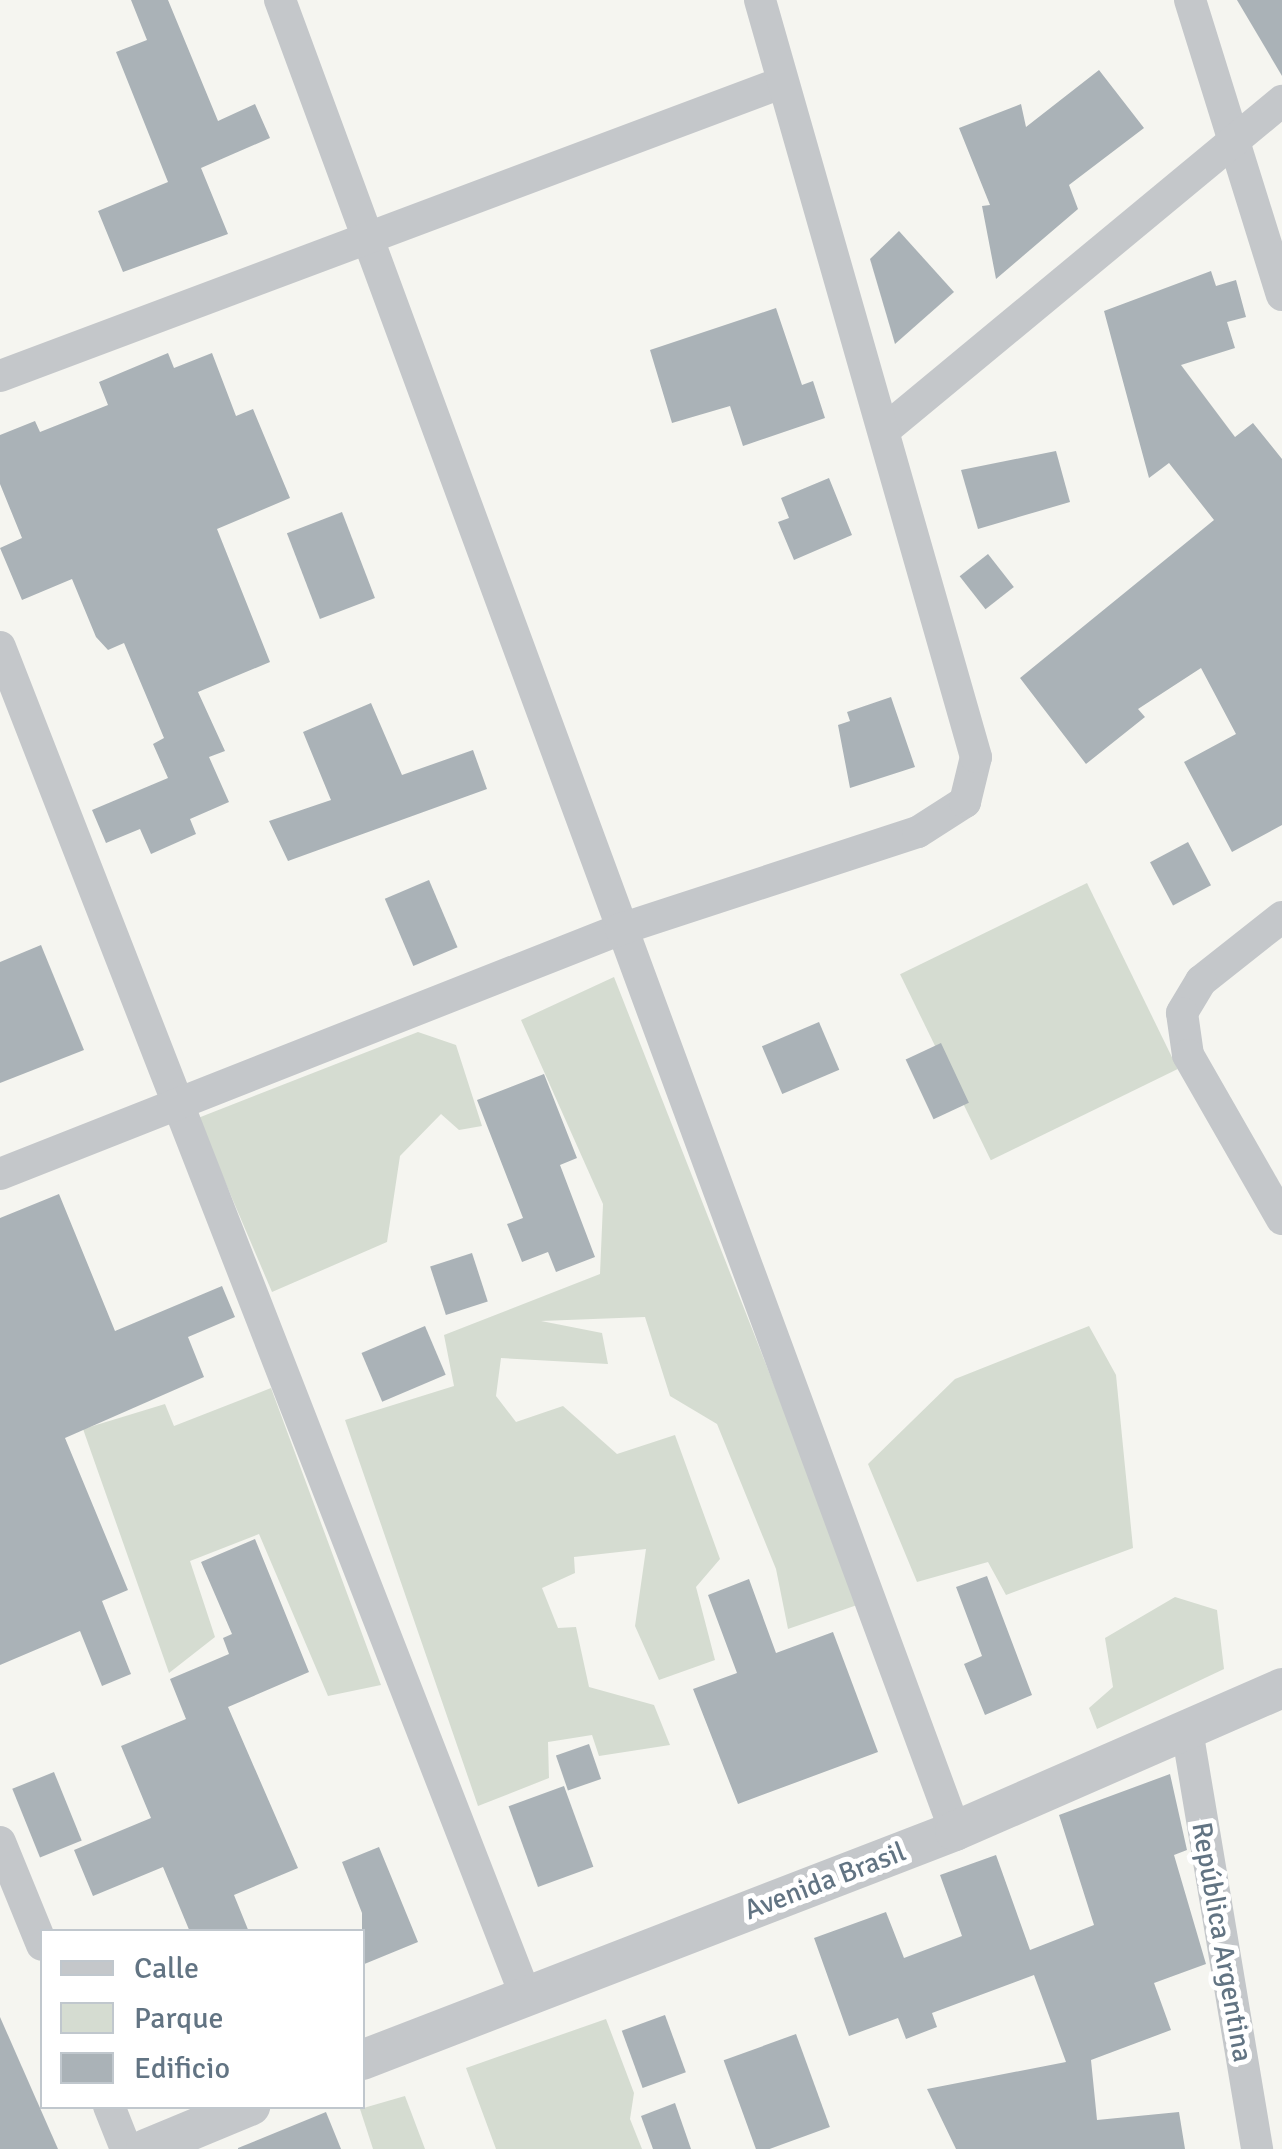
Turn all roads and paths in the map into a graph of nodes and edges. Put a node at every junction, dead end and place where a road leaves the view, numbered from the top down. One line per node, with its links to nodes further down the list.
1 (280, 0): 7 (street)
2 (760, 0): 4 (street)
3 (1190, 0): 6 (street)
4 (781, 82): 7 (street); 10 (street)
5 (1282, 101): 6 (street)
6 (1235, 143): 8 (street); 10 (street)
7 (374, 238): 9 (street); 13 (street)
8 (1282, 296)
9 (0, 376)
10 (887, 428): 13 (street)
11 (0, 647): 14 (street)
12 (1282, 917): 16 (street)
13 (621, 930): 14 (street); 19 (street)
14 (184, 1102): 15 (street); 22 (street)
15 (0, 1174)
16 (1282, 1219)
17 (1282, 1688): 18 (street, Avenida Brasil)
18 (1188, 1736): 19 (street, Avenida Brasil); 28 (street, República Argentina)
19 (955, 1832): 22 (street, Avenida Brasil)
20 (0, 1842): 21 (street)
21 (40, 1940)
22 (525, 1994): 23 (street, Avenida Brasil)
23 (365, 2059)
24 (110, 2109): 26 (street)
25 (243, 2109): 27 (street)
26 (126, 2149)
27 (146, 2149)
28 (1257, 2149)

